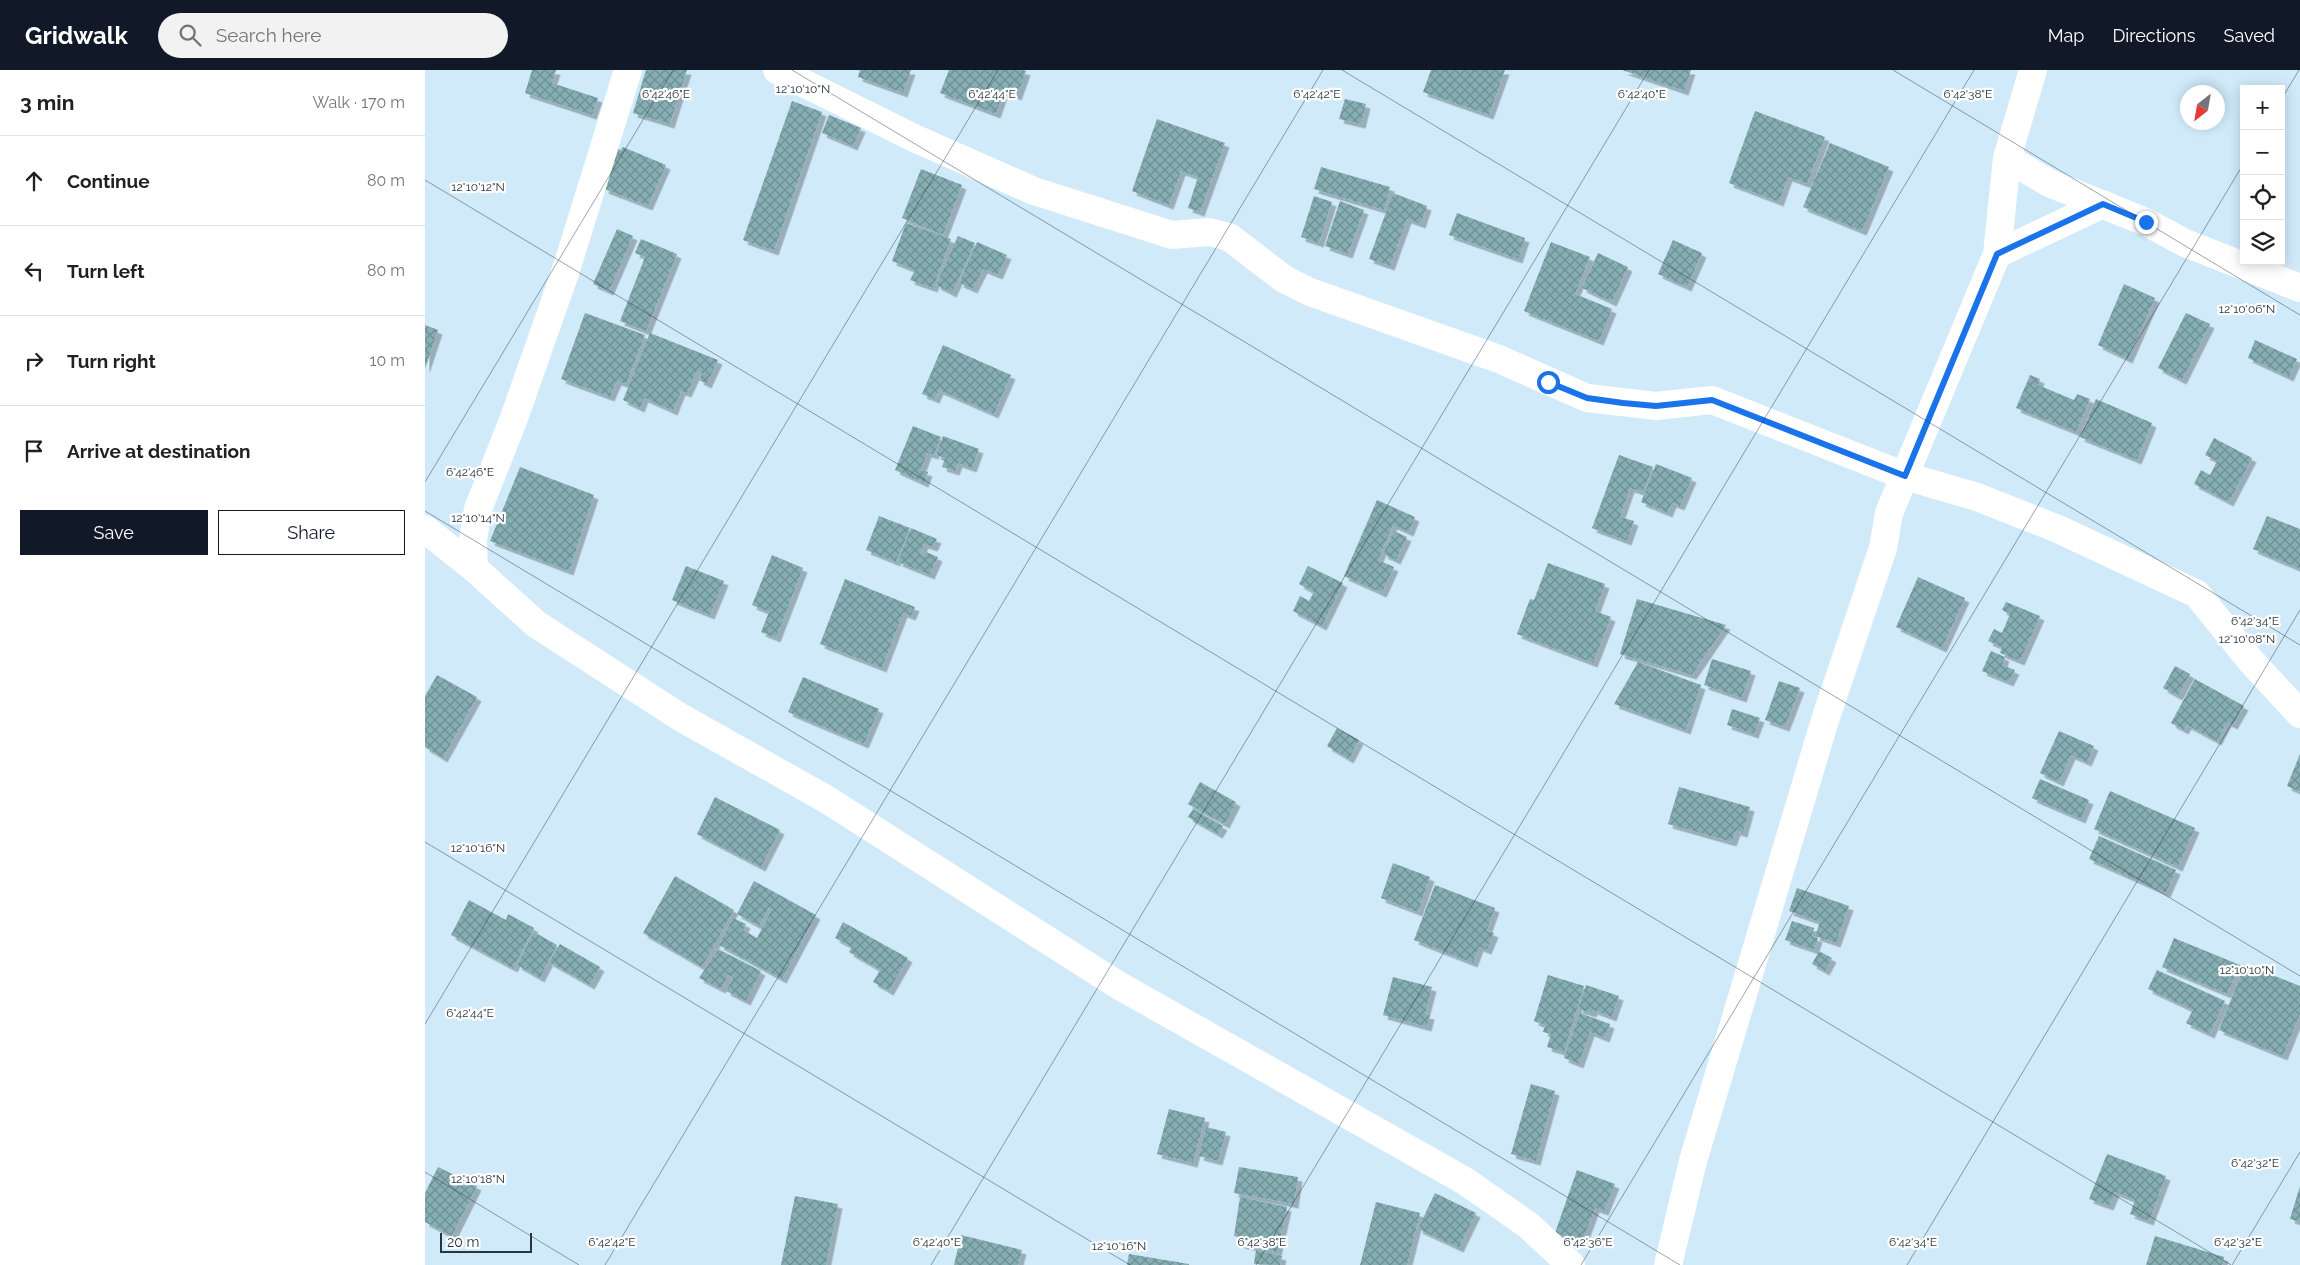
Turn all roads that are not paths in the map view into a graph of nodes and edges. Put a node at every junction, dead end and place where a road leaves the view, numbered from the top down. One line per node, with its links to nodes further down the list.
1 (628, 70): 10 (street)
2 (777, 70): 8 (street)
3 (2033, 70): 4 (street)
4 (2007, 158): 5 (street); 6 (street)
5 (2103, 204): 6 (street); 7 (street)
6 (1997, 254): 8 (street)
7 (2300, 288)
8 (1905, 476): 11 (street); 13 (street)
9 (425, 529): 10 (street)
10 (475, 568): 12 (street)
11 (2300, 714)
12 (1571, 1265)
13 (1668, 1265)

